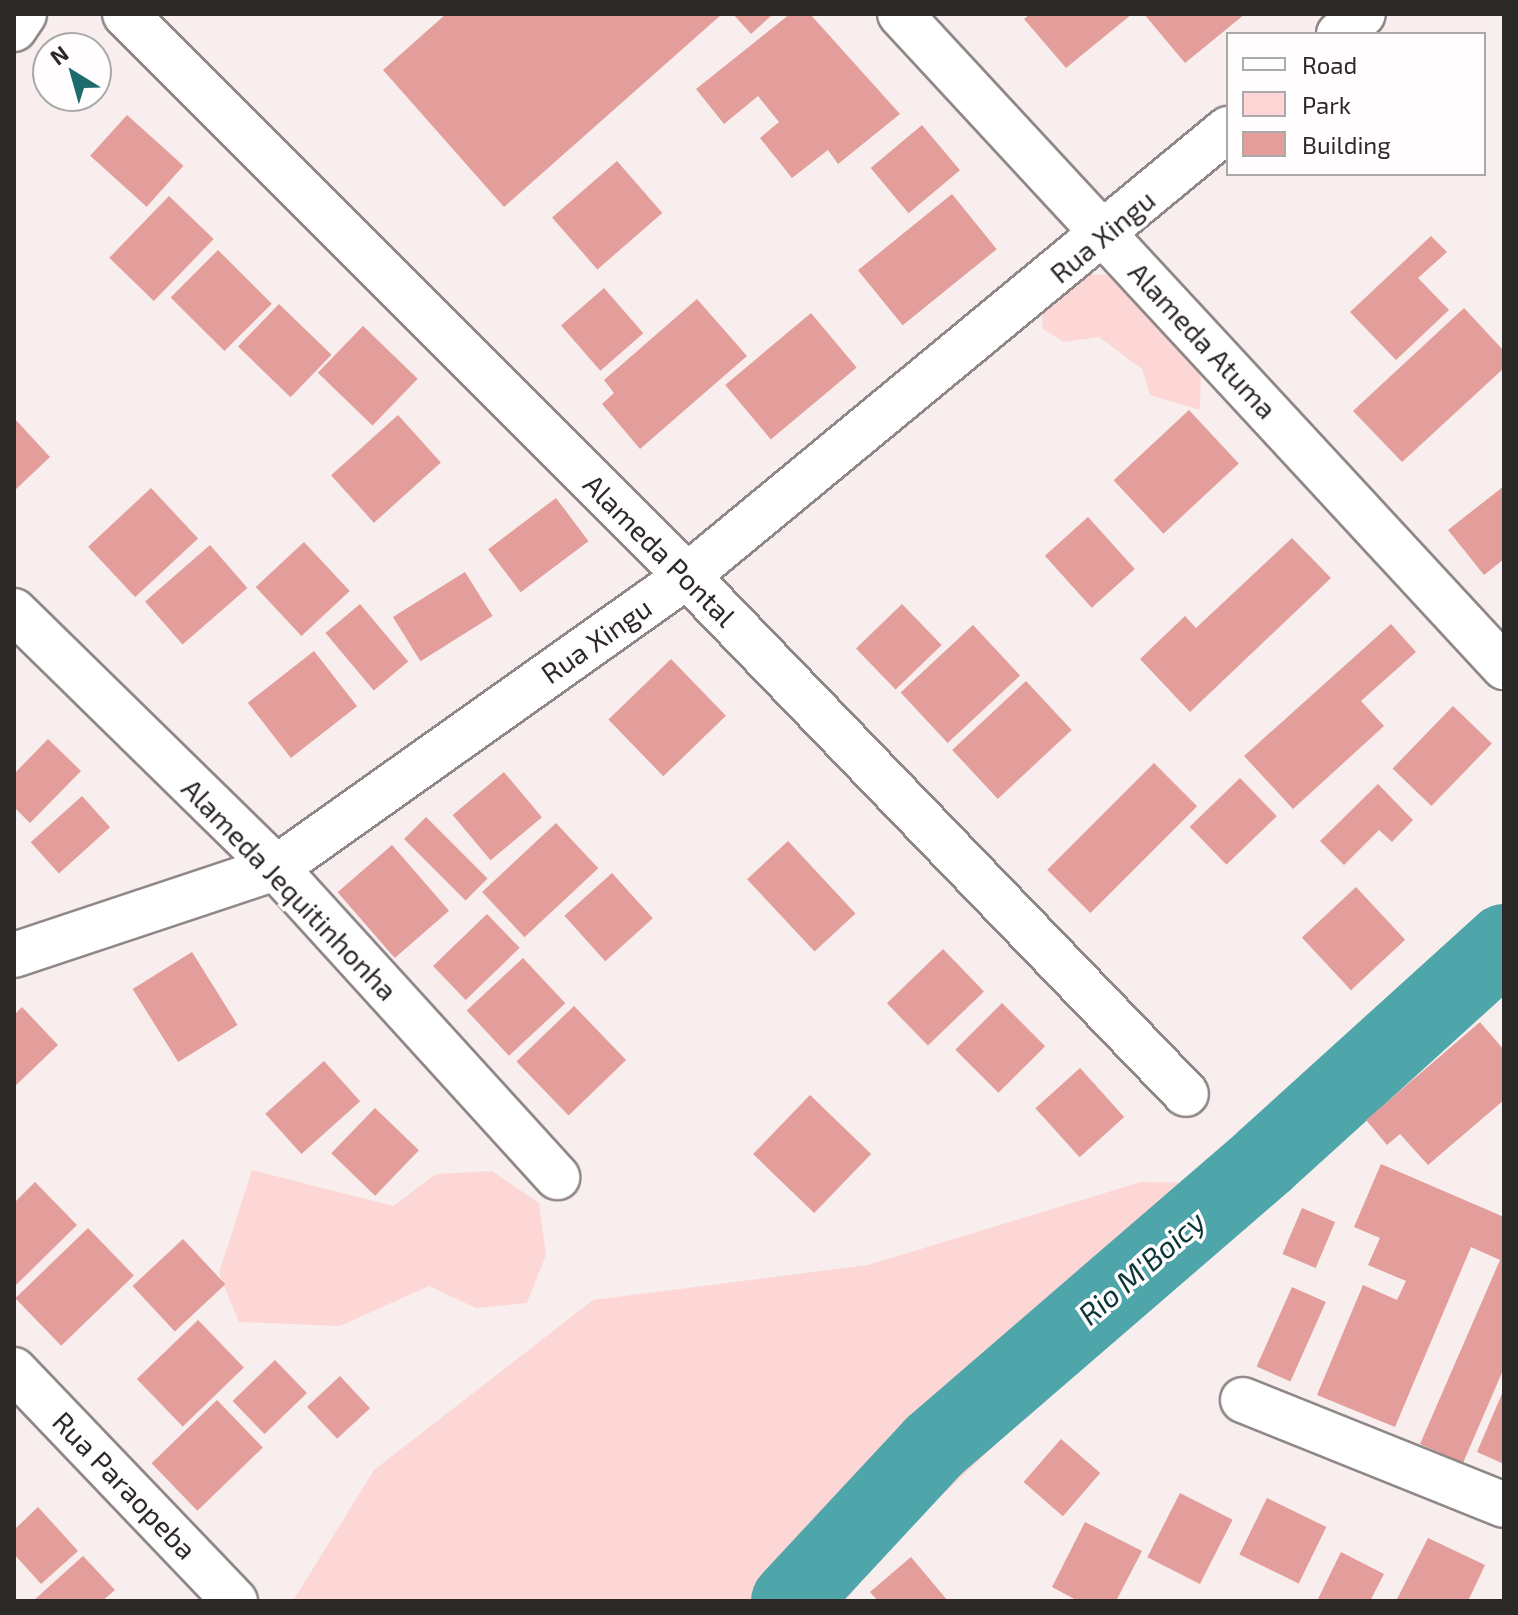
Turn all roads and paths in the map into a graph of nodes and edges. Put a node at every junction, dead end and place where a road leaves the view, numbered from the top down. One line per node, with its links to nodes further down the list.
1 (24, 14): 5 (street)
2 (125, 14): 9 (street, Alameda Pontal)
3 (900, 14): 8 (street, Alameda Atuma)
4 (1363, 14): 6 (street)
5 (14, 29)
6 (1341, 32)
7 (1226, 131): 8 (street, Rua Xingu)
8 (1105, 234): 9 (street, Rua Xingu); 11 (street, Alameda Atuma)
9 (687, 576): 12 (street, Rua Xingu); 14 (street, Alameda Pontal)
10 (14, 611): 12 (street, Alameda Jequitinhonha)
11 (1504, 667)
12 (276, 868): 13 (street, Rua Xingu); 15 (street, Alameda Jequitinhonha)
13 (14, 955)
14 (1186, 1094)
15 (557, 1177)
16 (14, 1370): 19 (street, Rua Paraopeba)
17 (1243, 1400): 18 (street)
18 (1504, 1505)
19 (235, 1601)

